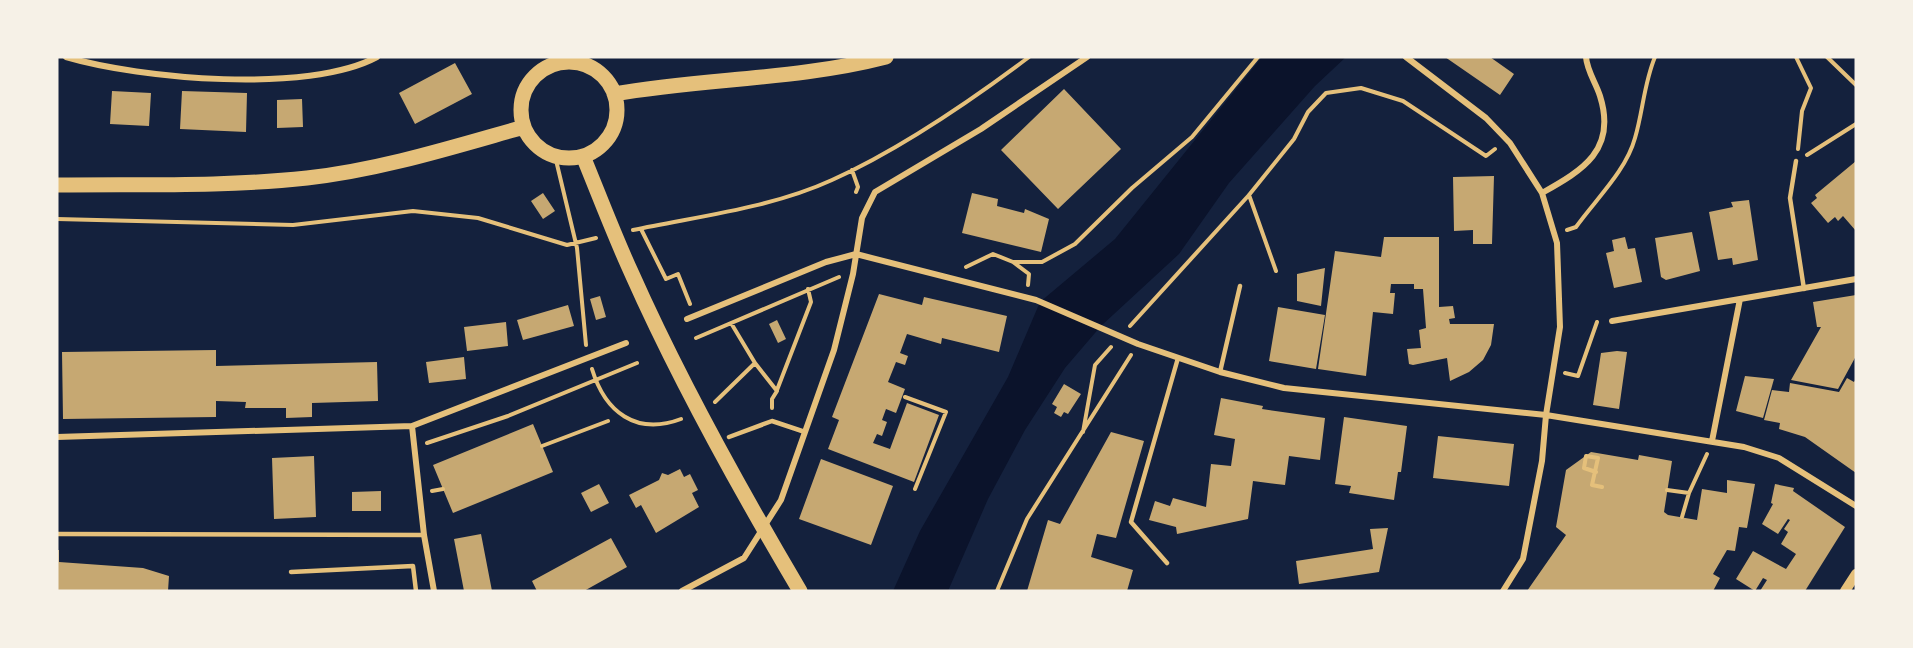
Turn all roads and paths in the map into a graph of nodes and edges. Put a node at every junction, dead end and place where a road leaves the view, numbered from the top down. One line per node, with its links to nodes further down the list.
1 (66, 57): 2 (street)
2 (377, 57)
3 (886, 57): 14 (main road)
4 (1029, 57): 25 (path)
5 (1087, 57): 29 (street)
6 (1258, 57): 30 (path)
7 (1406, 57): 17 (street)
8 (1586, 57): 22 (street)
9 (1655, 57): 27 (path)
10 (1796, 57): 20 (path)
11 (1827, 57): 13 (path)
12 (554, 61): 14 (main road); 16 (main road)
13 (1856, 85)
14 (614, 94): 19 (main road)
15 (1856, 124): 20 (path)
16 (524, 127): 18 (main road); 21 (main road)
17 (1507, 140): 22 (street); 23 (path)
18 (555, 156): 19 (main road); 49 (path)
19 (583, 156): 86 (main road)
20 (1796, 162): 38 (lane)
21 (57, 185)
22 (1542, 193): 27 (street)
23 (1249, 195): 31 (path); 45 (path)
24 (57, 219): 28 (path)
25 (641, 229): 26 (path); 41 (path)
26 (630, 231)
27 (1555, 235): 54 (street)
28 (599, 238)
29 (856, 254): 32 (street); 34 (street); 40 (street)
30 (1013, 262): 33 (path); 34 (path)
31 (1276, 271)
32 (853, 274): 37 (path); 64 (street)
33 (1029, 274)
34 (948, 276): 45 (street)
35 (1856, 279): 38 (street)
36 (1240, 286): 55 (lane)
37 (808, 289): 44 (path); 56 (path)
38 (1804, 289): 39 (street)
39 (1740, 299): 43 (street); 68 (street)
40 (724, 304): 41 (street); 44 (path)
41 (695, 316): 42 (street)
42 (687, 319)
43 (1612, 321): 54 (path)
44 (732, 324): 46 (path); 52 (path)
45 (1121, 336): 48 (street); 65 (path)
46 (696, 338)
47 (626, 343): 63 (street)
48 (1138, 344): 50 (street); 65 (path)
49 (588, 356)
50 (1178, 358): 55 (street); 80 (lane)
51 (637, 363): 70 (path)
52 (755, 363): 56 (path); 57 (path)
53 (591, 366): 62 (path)
54 (1555, 371): 60 (street)
55 (1220, 372): 60 (street)
56 (777, 391): 59 (path)
57 (723, 396)
58 (905, 397): 73 (path)
59 (772, 413)
60 (1546, 415): 68 (street); 88 (street)
61 (608, 421): 69 (path)
62 (670, 423)
63 (412, 426): 66 (street); 70 (street)
64 (805, 432): 67 (lane); 85 (street)
65 (1083, 432): 87 (path)
66 (57, 437)
67 (729, 437)
68 (1712, 441): 75 (path); 76 (street)
69 (542, 446)
70 (414, 447): 79 (street)
71 (1596, 472): 71 (path); 72 (path)
72 (1602, 487)
73 (915, 489)
74 (1667, 490): 75 (path)
75 (1689, 493): 77 (path)
76 (1856, 506)
77 (1682, 517)
78 (57, 534): 79 (lane)
79 (424, 535): 84 (street)
80 (1167, 563)
81 (291, 572): 83 (lane)
82 (1856, 574): 89 (street)
83 (416, 591)
84 (434, 591)
85 (682, 591)
86 (800, 591)
87 (997, 591)
88 (1503, 591)
89 (1845, 591)

